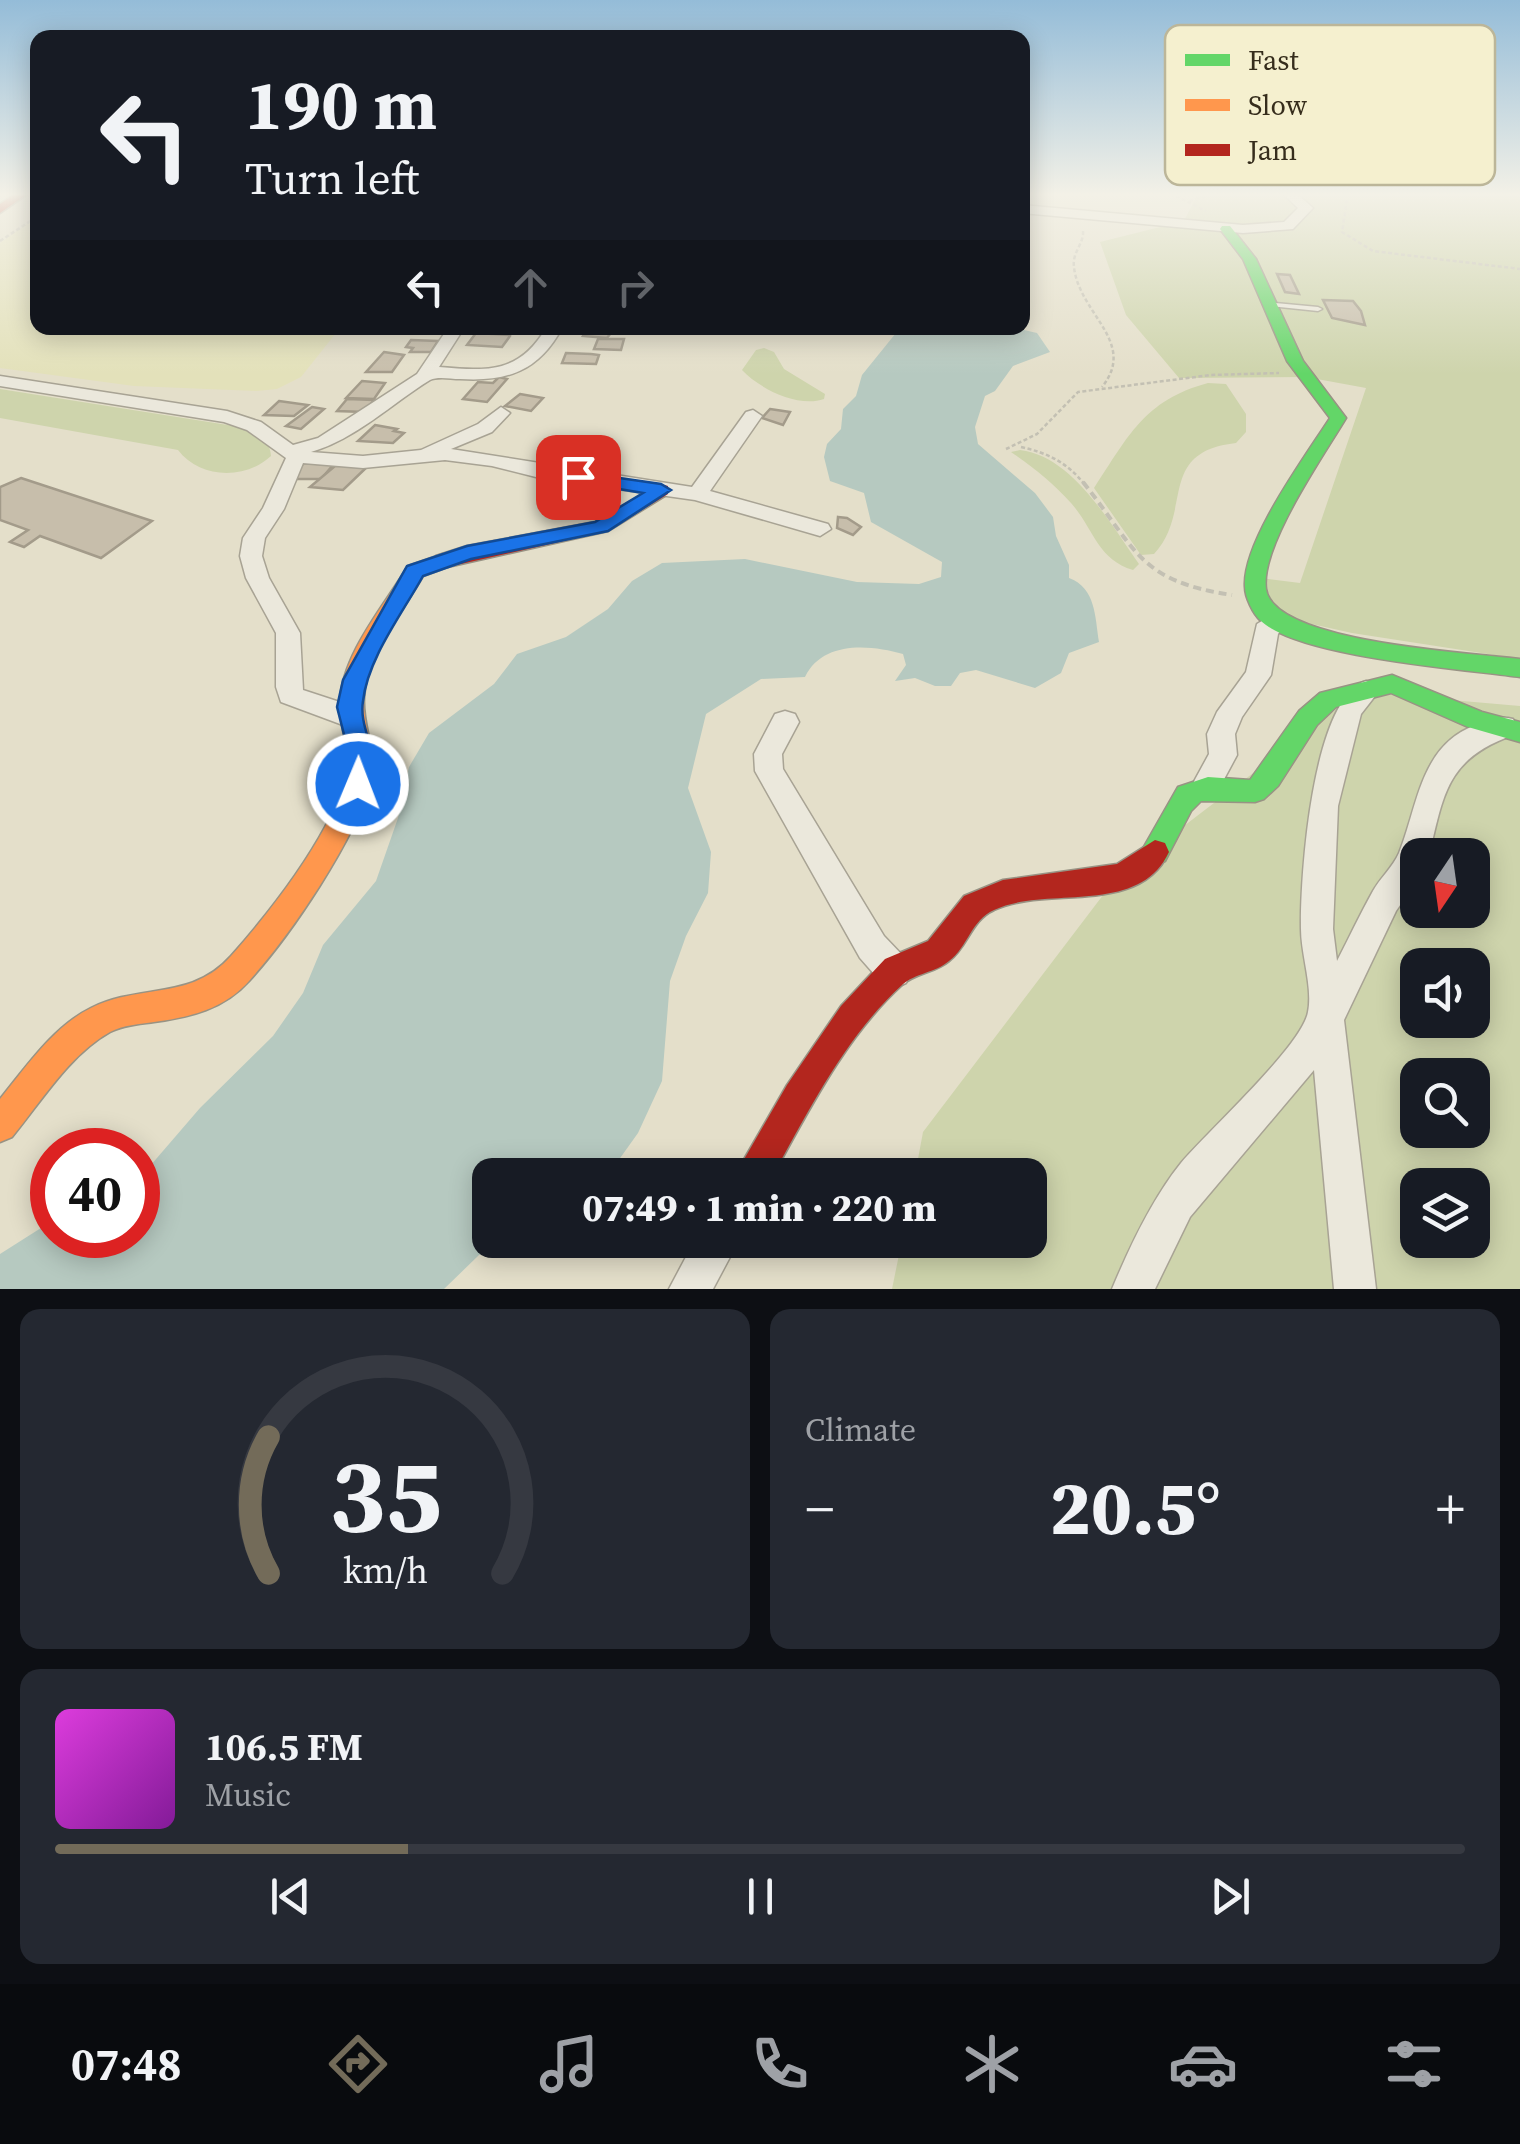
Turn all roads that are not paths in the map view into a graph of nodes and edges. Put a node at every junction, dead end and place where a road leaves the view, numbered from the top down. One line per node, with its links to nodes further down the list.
1 (1249, 253): 2 (street)
2 (1269, 304): 3 (lane); 15 (street)
3 (1318, 309)
4 (452, 335): 6 (street)
5 (550, 335): 6 (street)
6 (428, 372): 10 (street)
7 (0, 380): 10 (street)
8 (501, 413): 11 (street)
9 (754, 416): 13 (street)
10 (293, 454): 11 (street); 19 (street)
11 (415, 456): 12 (street)
12 (661, 490): 13 (street); 19 (street)
13 (697, 494): 14 (street)
14 (820, 530)
15 (1278, 620): 16 (street); 22 (street)
16 (1374, 652): 17 (street); 18 (street)
17 (1520, 668)
18 (1379, 688): 21 (street); 22 (street); 24 (street)
19 (345, 706): 25 (street)
20 (785, 722): 23 (street)
21 (1512, 730): 24 (street)
22 (1205, 786): 23 (street)
23 (894, 970): 26 (street)
24 (1327, 1018): 29 (street); 30 (street)
25 (0, 1125)
26 (763, 1158)
27 (708, 1258): 28 (street)
28 (690, 1289)
29 (1133, 1289)
30 (1355, 1289)

